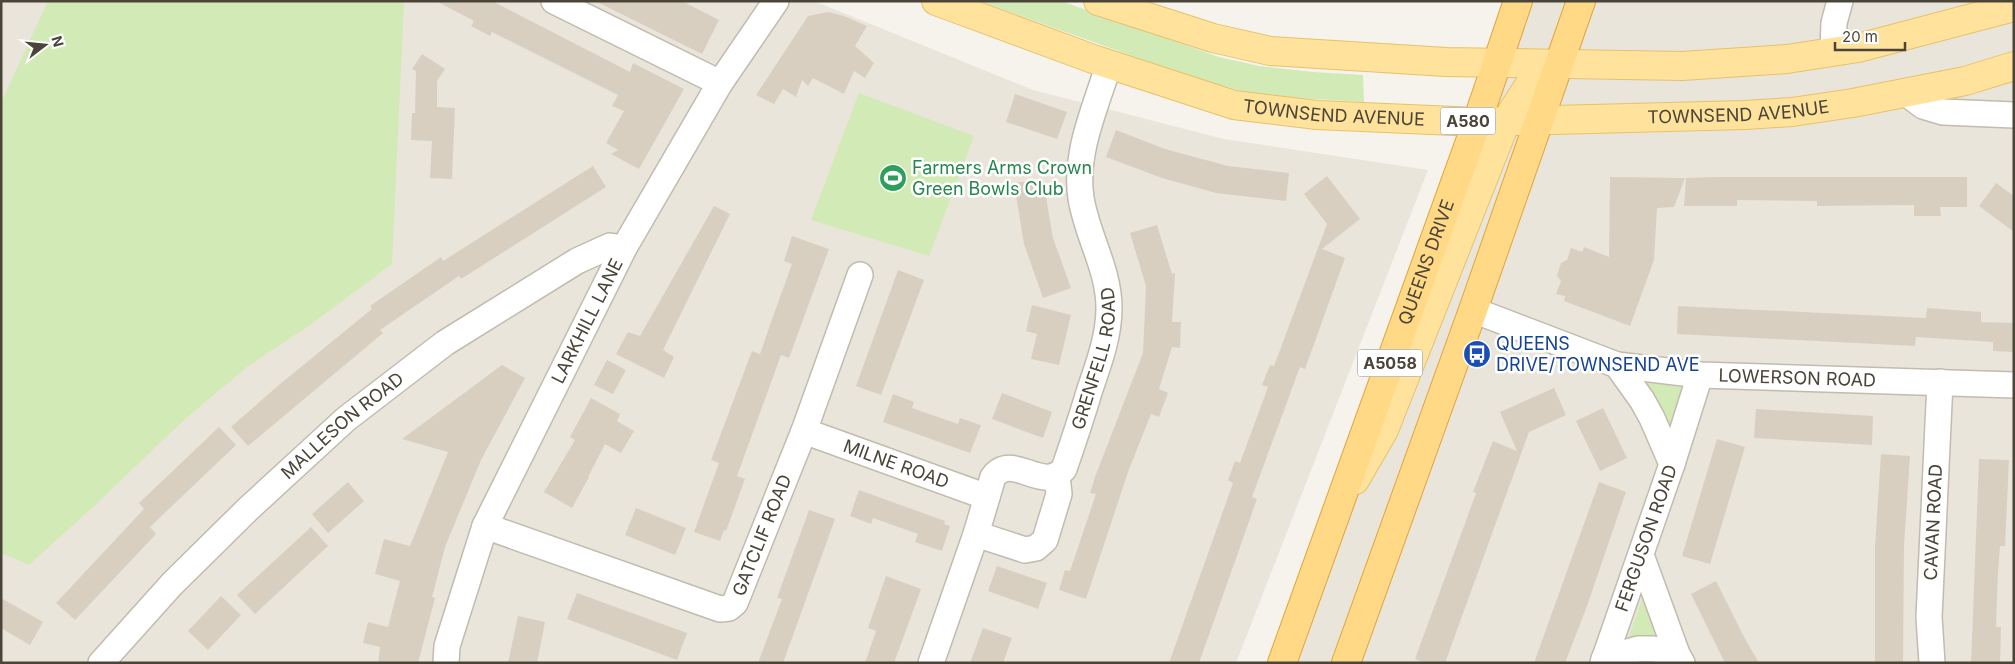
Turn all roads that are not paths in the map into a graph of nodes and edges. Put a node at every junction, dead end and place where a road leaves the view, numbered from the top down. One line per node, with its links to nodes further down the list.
1 (554, 1): 14 (street)
2 (776, 1): 14 (street, LARKHILL LANE)
3 (936, 1): 11 (main road, TOWNSEND AVENUE / A580)
4 (1098, 1): 10 (main road)
5 (1518, 1): 10 (highway, QUEENS DRIVE / A5058)
6 (1581, 1): 12 (highway, A5058)
7 (1840, 1): 9 (street)
8 (2014, 8): 9 (main road)
9 (1832, 52): 12 (main road)
10 (1496, 62): 12 (main road); 19 (highway, QUEENS DRIVE / A5058)
11 (1109, 64): 19 (main road, TOWNSEND AVENUE / A580); 29 (street, GRENFELL ROAD)
12 (1558, 65): 17 (highway, A5058); 18 (main road)
13 (2014, 66): 15 (main road, TOWNSEND AVENUE / A580)
14 (720, 83): 20 (street, LARKHILL LANE)
15 (1906, 93): 16 (street); 17 (main road, TOWNSEND AVENUE / A580)
16 (2014, 115)
17 (1538, 120): 18 (main road, TOWNSEND AVENUE / A580); 22 (highway, A5058)
18 (1506, 121): 19 (main road, TOWNSEND AVENUE / A580); 31 (main road)
19 (1477, 122): 31 (highway, QUEENS DRIVE / A5058)
20 (624, 248): 32 (street, LARKHILL LANE); 37 (street, MALLESON ROAD)
21 (860, 275): 27 (street, GATCLIF ROAD)
22 (1473, 310): 23 (street, LOWERSON ROAD); 41 (highway, A5058)
23 (1617, 365): 24 (street, LOWERSON ROAD); 28 (street, FERGUSON ROAD)
24 (1700, 375): 25 (street, LOWERSON ROAD); 28 (street)
25 (1940, 382): 26 (street, LOWERSON ROAD); 42 (street, CAVAN ROAD)
26 (2014, 385)
27 (804, 431): 30 (street, MILNE ROAD); 32 (street, GATCLIF ROAD)
28 (1672, 464): 34 (street, FERGUSON ROAD)
29 (1057, 476): 30 (street); 33 (street, GRENFELL ROAD)
30 (987, 497): 33 (street)
31 (1337, 511): 40 (highway, QUEENS DRIVE / A5058)
32 (485, 526): 38 (street, LARKHILL LANE)
33 (976, 534): 39 (street)
34 (1641, 555): 35 (street); 36 (street, FERGUSON ROAD)
35 (1679, 658): 36 (street)
36 (1604, 661)
37 (101, 663)
38 (446, 663)
39 (931, 663)
40 (1282, 663)
41 (1346, 663)
42 (1932, 663)

